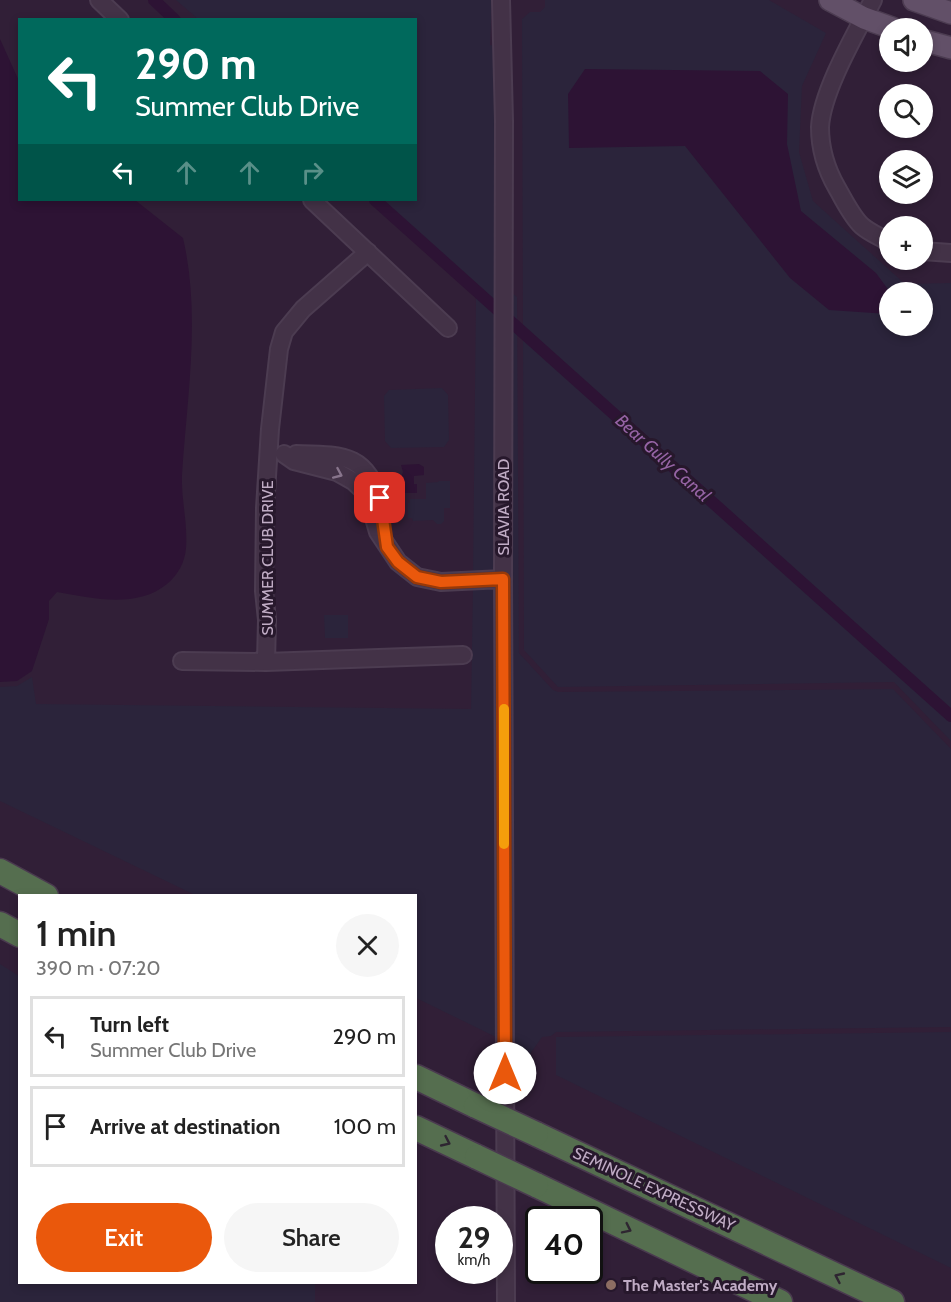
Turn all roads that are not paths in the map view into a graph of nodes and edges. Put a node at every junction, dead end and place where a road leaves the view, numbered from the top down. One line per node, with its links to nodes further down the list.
1 (99, 0): 7 (street)
2 (501, 0): 17 (street, SLAVIA ROAD)
3 (830, 0): 5 (main road)
4 (914, 0): 6 (main road)
5 (868, 9): 11 (street)
6 (951, 13)
7 (118, 18)
8 (933, 43): 9 (main road)
9 (951, 48)
10 (313, 201): 12 (street)
11 (879, 236)
12 (368, 252): 15 (street); 16 (street, SUMMER CLUB DRIVE)
13 (933, 252): 14 (street)
14 (951, 253)
15 (448, 328)
16 (277, 454): 17 (street); 20 (street, SUMMER CLUB DRIVE)
17 (503, 579): 27 (street, SLAVIA ROAD)
18 (463, 655): 20 (street)
19 (182, 661): 20 (street)
20 (266, 662)
21 (0, 871): 22 (highway)
22 (42, 894)
23 (0, 924): 24 (highway)
24 (18, 934)
25 (417, 1077): 29 (highway, SEMINOLE EXPRESSWAY, one-way to 25, bridge)
26 (417, 1128): 28 (highway, one-way to 28, bridge)
27 (506, 1302)
28 (780, 1302)
29 (892, 1302)

